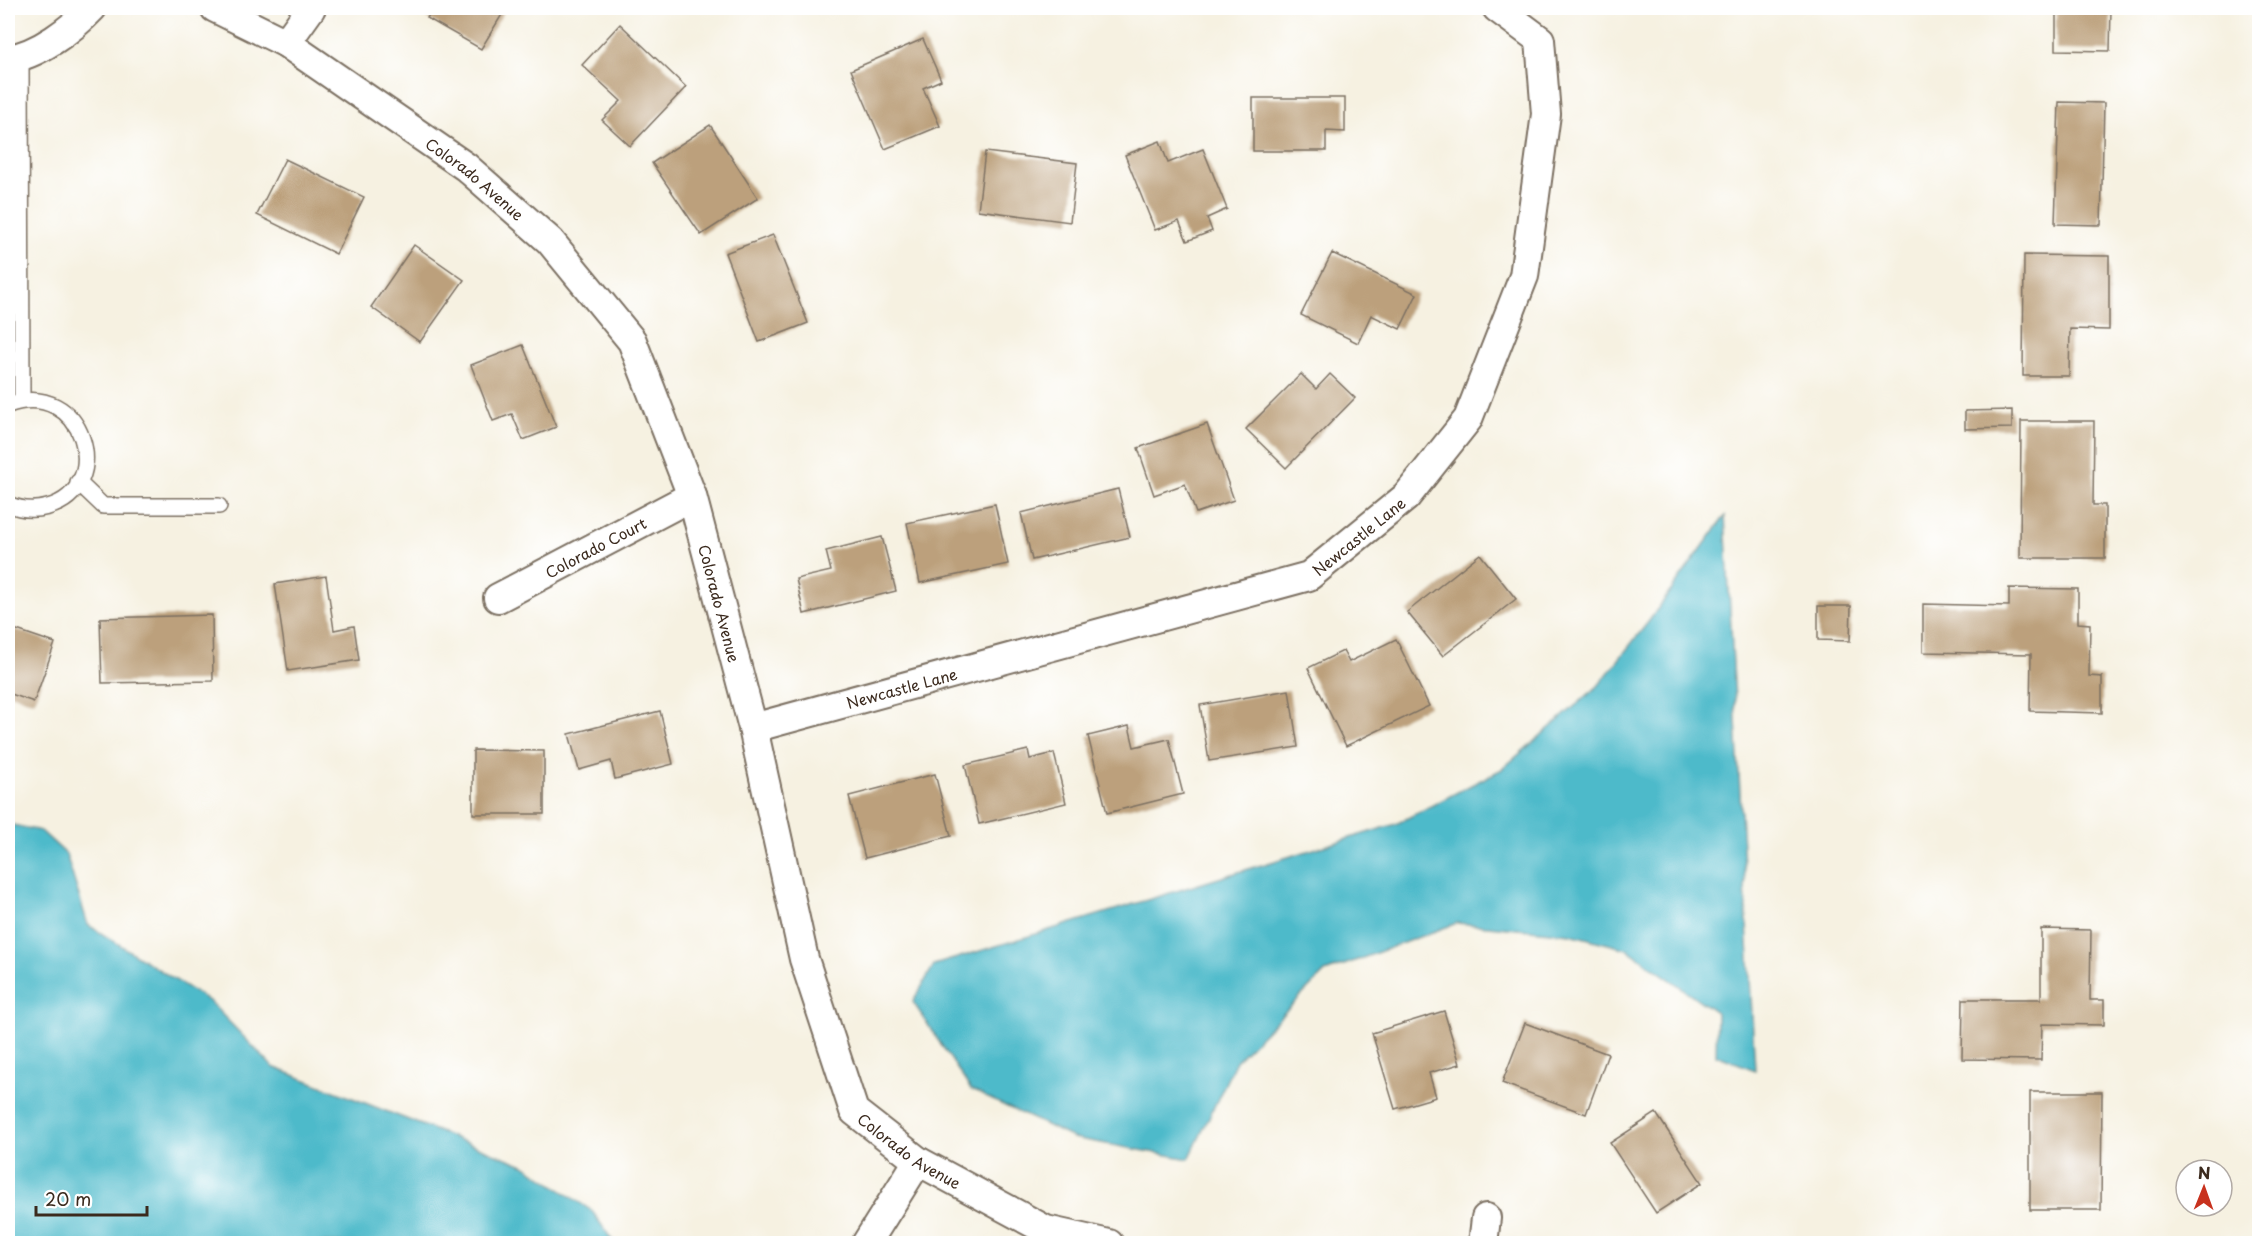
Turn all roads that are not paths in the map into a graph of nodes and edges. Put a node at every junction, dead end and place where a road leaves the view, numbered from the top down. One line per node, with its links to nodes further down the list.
1 (92, 8): 6 (street)
2 (215, 8): 5 (street, Colorado Avenue)
3 (311, 8): 5 (street)
4 (1497, 8): 13 (street, Newcastle Lane)
5 (286, 44): 9 (street, Colorado Avenue)
6 (14, 58): 7 (lane)
7 (15, 402): 8 (lane)
8 (78, 482): 10 (lane); 11 (lane)
9 (692, 496): 12 (street, Colorado Court); 13 (street, Colorado Avenue)
10 (8, 504)
11 (219, 506)
12 (498, 598)
13 (753, 728): 14 (street, Colorado Avenue)
14 (918, 1161): 15 (street); 16 (street, Colorado Avenue)
15 (866, 1244)
16 (1109, 1244)

